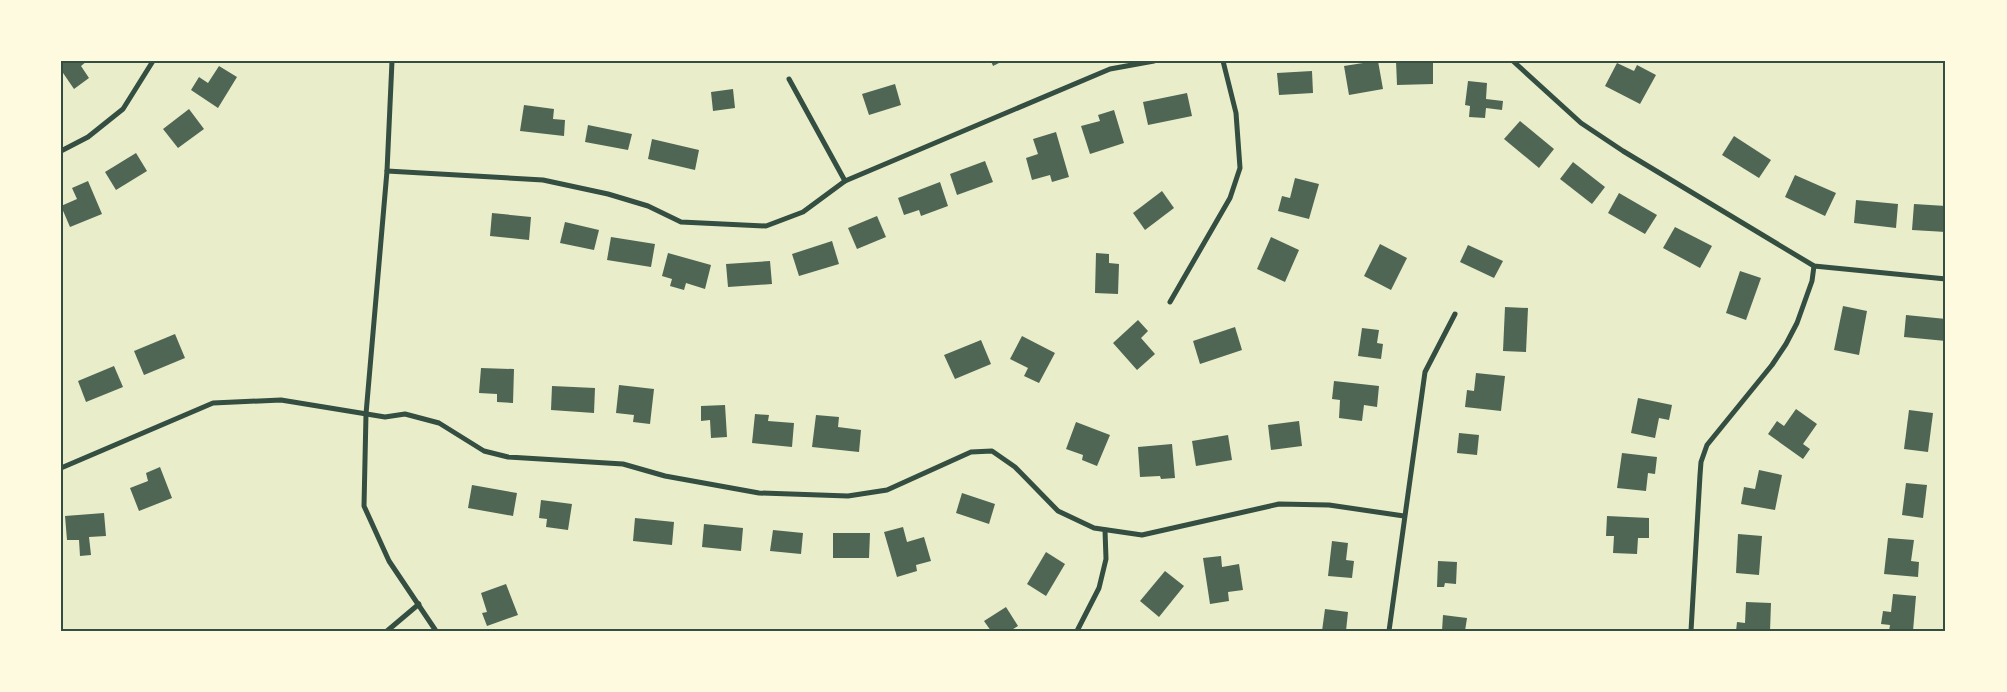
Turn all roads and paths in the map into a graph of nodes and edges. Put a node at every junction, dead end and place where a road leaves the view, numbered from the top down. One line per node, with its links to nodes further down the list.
1 (153, 61): 7 (street)
2 (392, 61): 8 (street)
3 (1154, 61): 9 (street)
4 (1223, 61): 12 (street)
5 (1512, 61): 10 (street)
6 (789, 79): 9 (street)
7 (61, 151)
8 (387, 170): 9 (street); 14 (street)
9 (845, 181)
10 (1814, 266): 11 (street); 23 (street)
11 (1946, 279)
12 (1170, 302)
13 (1455, 314): 16 (street)
14 (366, 414): 15 (street); 17 (street); 18 (street)
15 (61, 468)
16 (1404, 516): 17 (street); 22 (street)
17 (1105, 530): 21 (street)
18 (419, 604): 19 (street); 20 (street)
19 (387, 631)
20 (436, 631)
21 (1077, 631)
22 (1389, 631)
23 (1691, 631)

